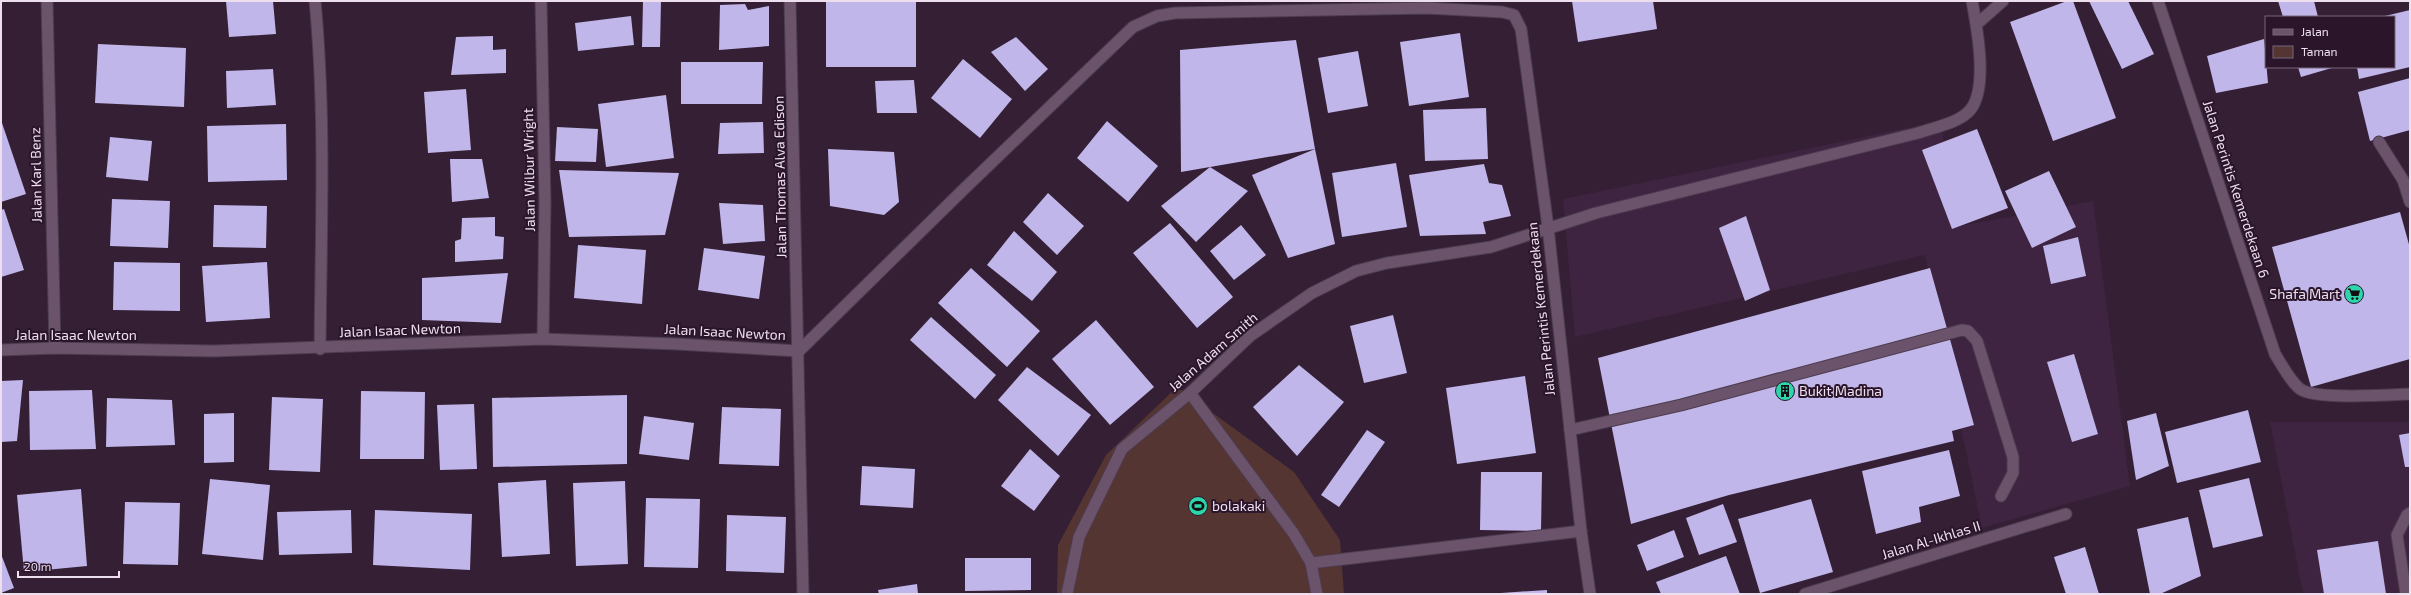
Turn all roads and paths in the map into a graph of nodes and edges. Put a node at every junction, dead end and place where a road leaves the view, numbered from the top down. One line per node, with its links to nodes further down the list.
1 (47, 1): 15 (street, Jalan Karl Benz)
2 (315, 1): 16 (street)
3 (541, 1): 14 (street, Jalan Wilbur Wright)
4 (790, 1): 18 (street, Jalan Thomas Alva Edison)
5 (1972, 1): 10 (street, Jalan Adam Smith)
6 (2003, 1): 10 (street)
7 (2158, 1): 20 (street, Jalan Perintis Kemerdekaan 6)
8 (1426, 5): 9 (street); 13 (street, Jalan Perintis Kemerdekaan)
9 (1267, 6): 18 (street)
10 (1977, 24): 13 (street, Jalan Adam Smith)
11 (2379, 142): 12 (street)
12 (2410, 202)
13 (1548, 227): 19 (street, Jalan Adam Smith); 21 (street, Jalan Perintis Kemerdekaan)
14 (543, 339): 16 (street, Jalan Isaac Newton); 18 (street, Jalan Isaac Newton)
15 (55, 348): 16 (street, Jalan Isaac Newton); 17 (street, Jalan Isaac Newton)
16 (320, 349)
17 (1, 350)
18 (799, 351): 27 (street, Jalan Thomas Alva Edison)
19 (1190, 393): 26 (street); 28 (street, Jalan Adam Smith)
20 (2410, 394)
21 (1570, 430): 22 (street); 25 (street, Jalan Perintis Kemerdekaan)
22 (2001, 496)
23 (2410, 513): 32 (street)
24 (2066, 514): 31 (street, Jalan Al-Ikhlas II)
25 (1580, 531): 26 (street); 30 (street, Jalan Perintis Kemerdekaan)
26 (1312, 563): 29 (street)
27 (803, 594)
28 (1066, 594)
29 (1317, 594)
30 (1590, 594)
31 (1805, 594)
32 (2406, 594)

